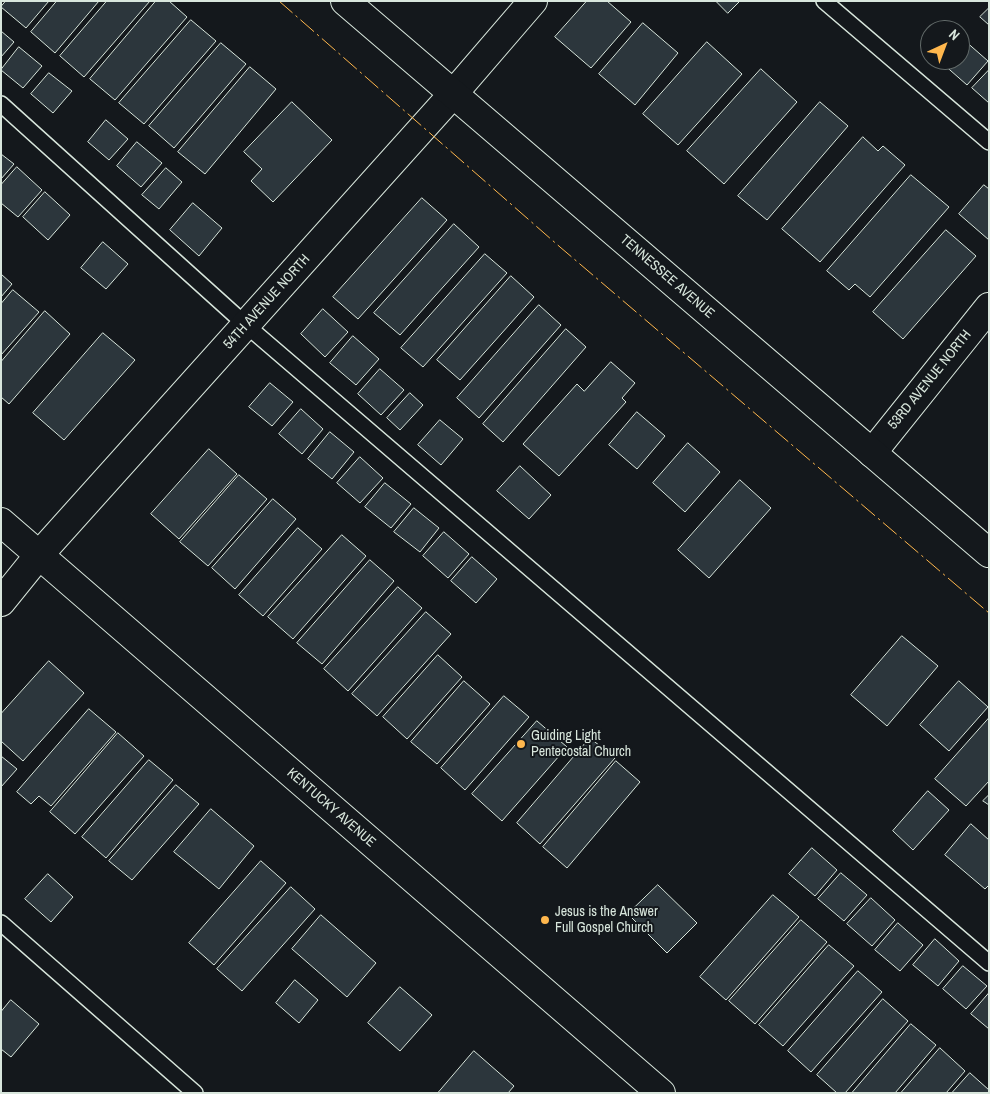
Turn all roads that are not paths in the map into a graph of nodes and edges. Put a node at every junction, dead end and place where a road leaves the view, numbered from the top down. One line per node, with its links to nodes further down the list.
1 (345, 1): 4 (street, TENNESSEE AVENUE)
2 (533, 1): 4 (street, 54TH AVENUE NORTH)
3 (824, 1): 6 (lane)
4 (453, 94): 8 (street, 54TH AVENUE NORTH); 9 (street, TENNESSEE AVENUE)
5 (1, 104): 8 (lane)
6 (989, 142)
7 (989, 307): 9 (street, 53RD AVENUE NORTH)
8 (246, 325): 12 (street, 54TH AVENUE NORTH); 15 (lane)
9 (872, 453): 11 (street, TENNESSEE AVENUE)
10 (1, 522): 12 (street, KENTUCKY AVENUE)
11 (989, 553)
12 (39, 555): 13 (street, 54TH AVENUE NORTH); 17 (street, KENTUCKY AVENUE)
13 (1, 602)
14 (1, 923): 16 (lane)
15 (989, 963)
16 (195, 1093)
17 (661, 1093)

